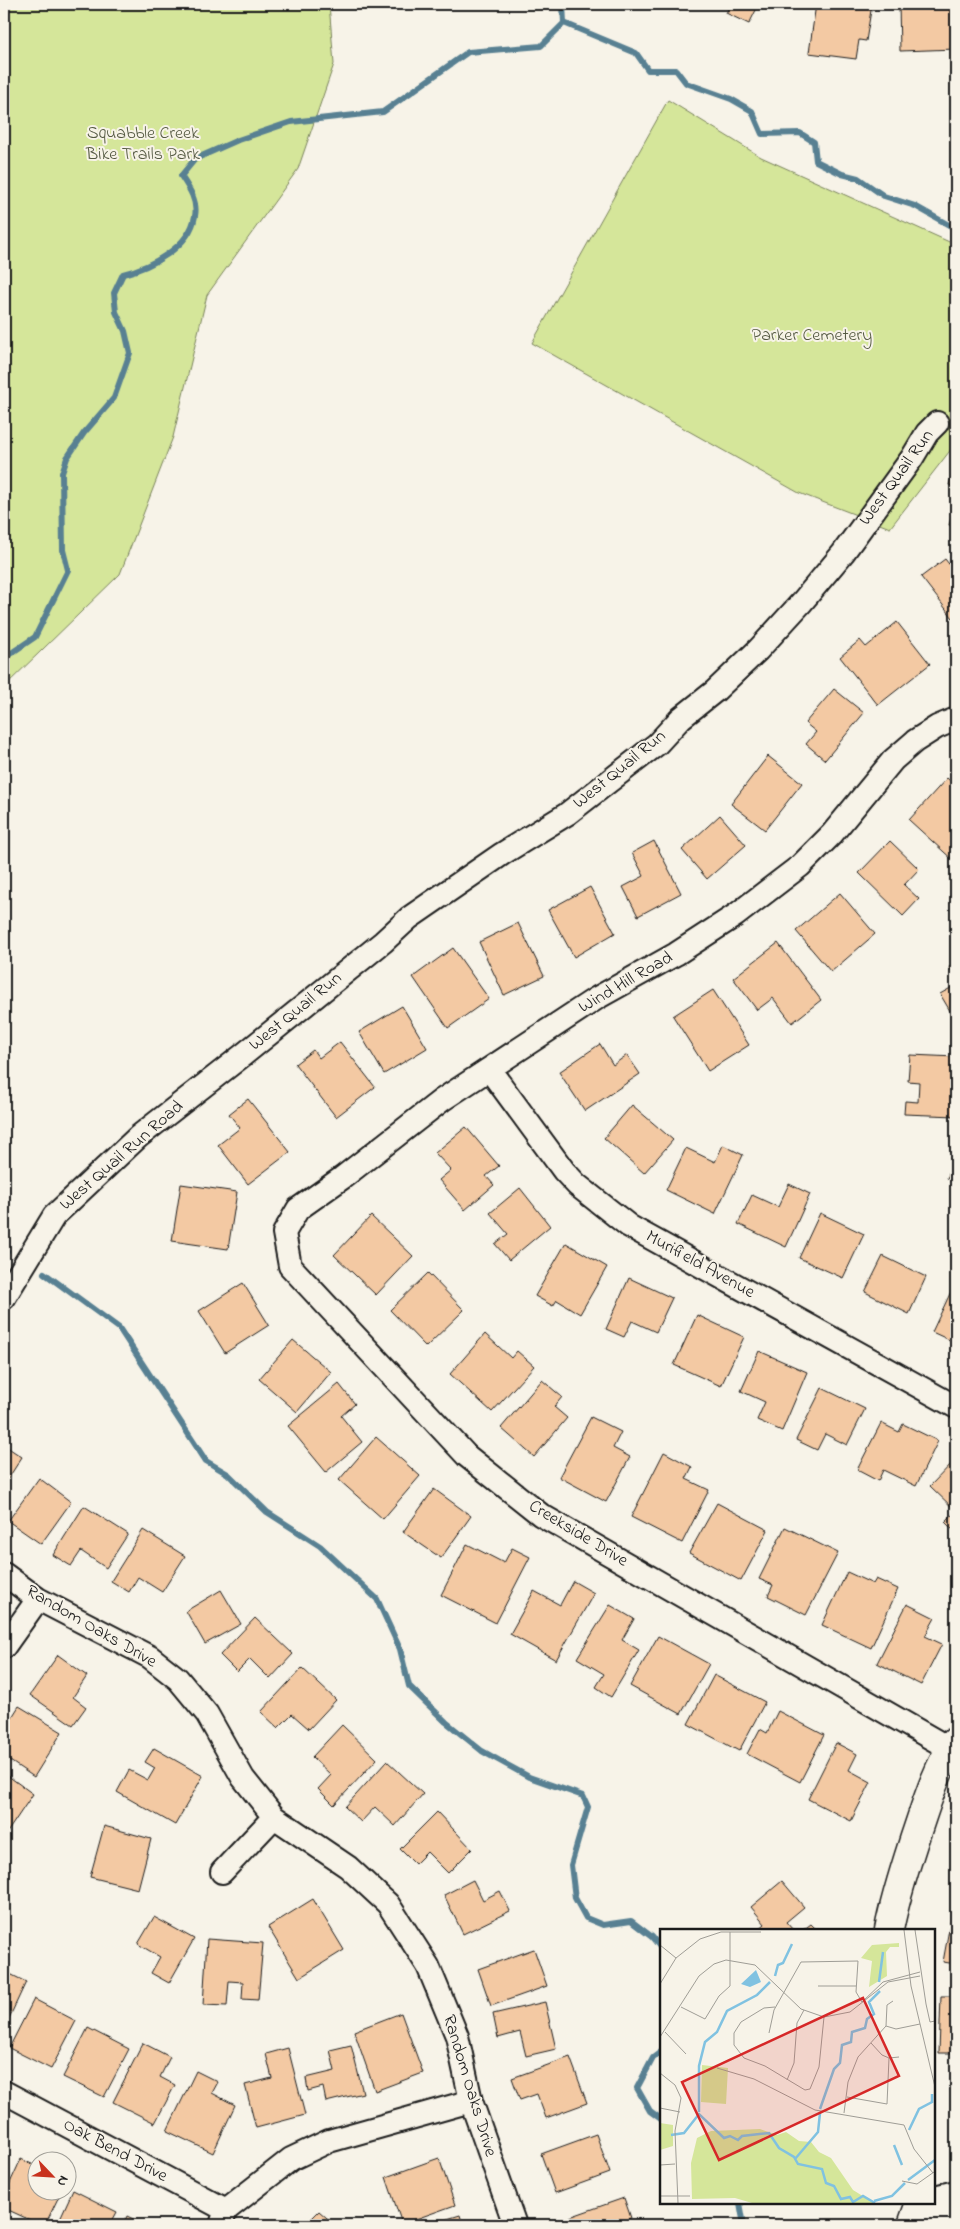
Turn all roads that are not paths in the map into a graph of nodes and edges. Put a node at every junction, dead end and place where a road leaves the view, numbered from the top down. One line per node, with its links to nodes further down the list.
1 (937, 423): 3 (street, West Quail Run)
2 (956, 719): 4 (street, Wind Hill Road)
3 (243, 1055): 6 (street, West Quail Run Road)
4 (489, 1068): 5 (street, Wind Hill Road); 7 (street, Murifield Avenue)
5 (284, 1233): 11 (street, Creekside Drive)
6 (4, 1298)
7 (956, 1407)
8 (4, 1574): 9 (street, Random Oaks Drive)
9 (38, 1599): 10 (street); 12 (street, Random Oaks Drive)
10 (4, 1647)
11 (953, 1745): 14 (street)
12 (274, 1817): 13 (street); 16 (street, Random Oaks Drive)
13 (222, 1872)
14 (889, 1929)
15 (4, 2092): 21 (street, Oak Bend Drive)
16 (471, 2101): 21 (street); 22 (street, Random Oaks Drive)
17 (956, 2192): 18 (street)
18 (935, 2196)
19 (920, 2204): 23 (street)
20 (929, 2204): 24 (street)
21 (224, 2218)
22 (515, 2225)
23 (912, 2225)
24 (953, 2225)

